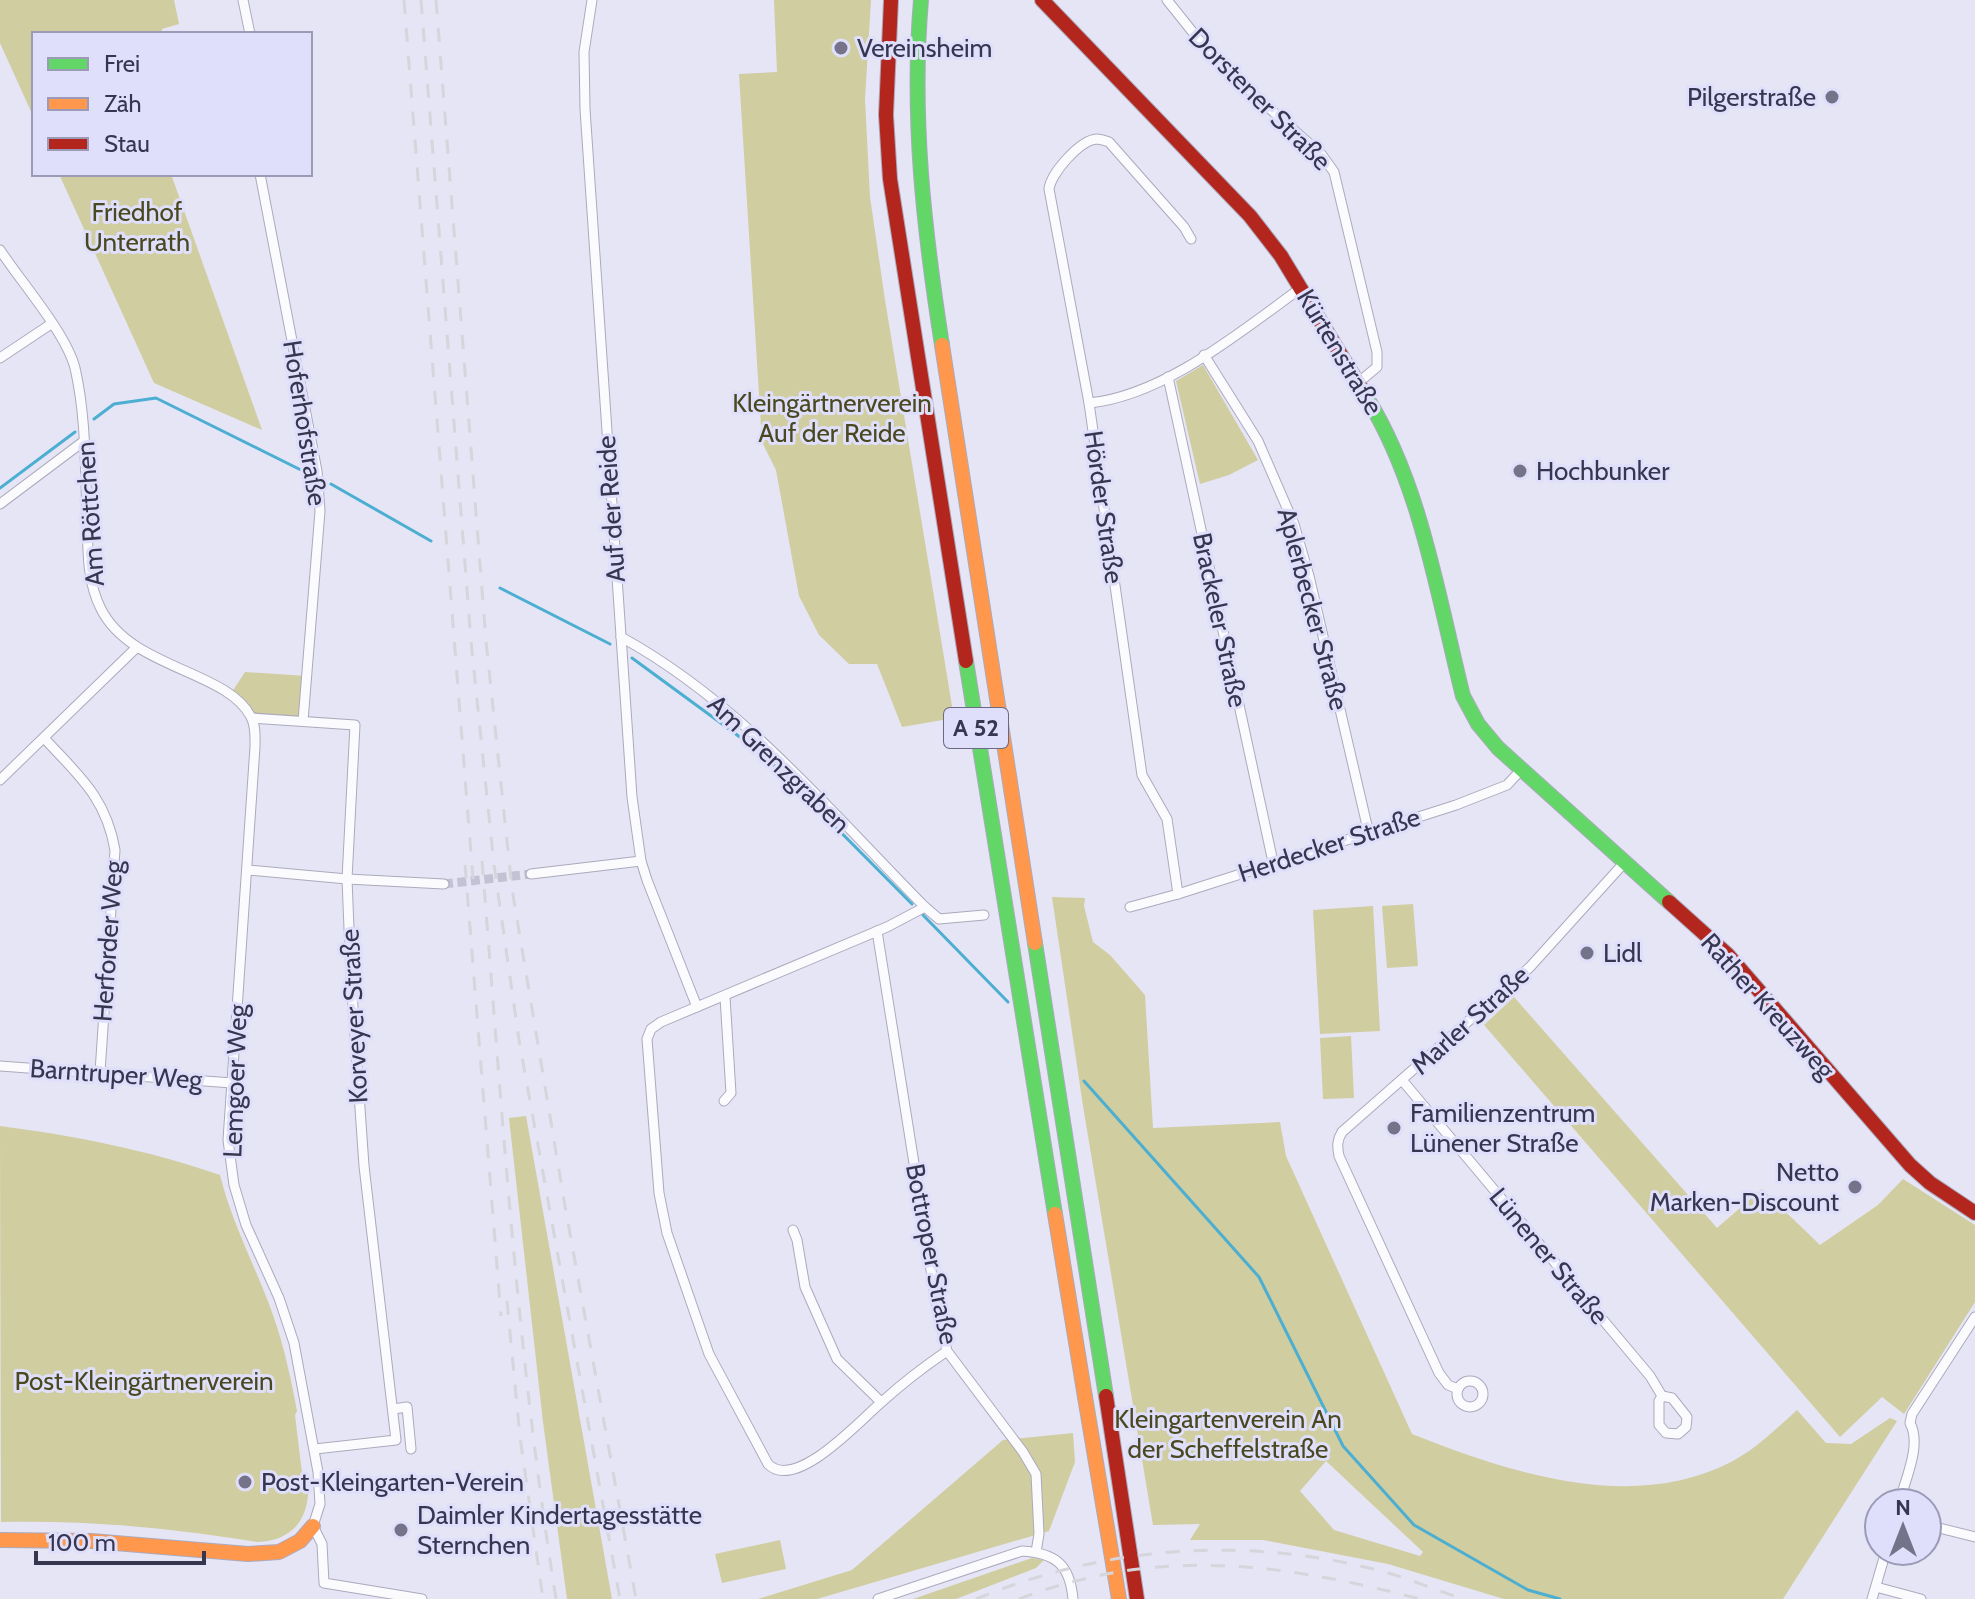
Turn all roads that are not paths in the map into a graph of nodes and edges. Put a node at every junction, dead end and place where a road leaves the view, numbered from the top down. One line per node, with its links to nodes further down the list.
1 (243, 0): 7 (street)
2 (592, 0): 20 (street, Auf der Reide)
3 (891, 0): 68 (main road, A 52)
4 (921, 0): 69 (main road, A 52)
5 (1042, 0): 11 (main road, Kürtenstraße)
6 (1167, 0): 16 (street, Dorstener Straße)
7 (250, 32)
8 (260, 176): 23 (street, Hoferhofstraße)
9 (1191, 239): 17 (street, Hörder Straße)
10 (0, 250): 12 (street, Am Röttchen)
11 (1301, 288): 13 (street); 16 (main road, Kürtenstraße)
12 (51, 324): 14 (street); 18 (street, Am Röttchen)
13 (1204, 355): 15 (street); 27 (street, Aplerbecker Straße)
14 (0, 358)
15 (1168, 377): 17 (street); 29 (street, Brackeler Straße)
16 (1359, 382): 25 (main road, Kürtenstraße)
17 (1089, 403): 35 (street, Hörder Straße)
18 (84, 441): 19 (street); 21 (street, Am Röttchen)
19 (0, 504)
20 (621, 637): 28 (street, Auf der Reide); 36 (street, Am Grenzgraben)
21 (136, 648): 22 (street, Am Röttchen); 24 (street)
22 (252, 718): 23 (street, Korveyer Straße); 31 (street, Lemgoer Weg)
23 (303, 721): 33 (street, Korveyer Straße)
24 (44, 738): 26 (street); 43 (street, Herforder Weg)
25 (1521, 770): 27 (street, Herdecker Straße); 30 (main road, Rather Kreuzweg)
26 (0, 780)
27 (1369, 834): 29 (street, Herdecker Straße)
28 (641, 861): 32 (street); 41 (street, Auf der Reide)
29 (1273, 862): 35 (street, Herdecker Straße)
30 (1624, 863): 44 (street, Marler Straße); 47 (main road, Rather Kreuzweg)
31 (248, 870): 33 (street); 45 (street, Lemgoer Weg)
32 (531, 874)
33 (347, 879): 34 (street); 54 (street, Korveyer Straße)
34 (444, 884)
35 (1178, 894): 37 (street, Herdecker Straße)
36 (925, 907): 38 (street); 39 (street)
37 (1130, 907)
38 (984, 915)
39 (877, 931): 40 (street); 50 (street, Bottroper Straße)
40 (725, 997): 41 (street); 46 (street)
41 (697, 1007): 53 (street)
42 (0, 1066): 43 (street, Barntruper Weg)
43 (100, 1072): 45 (street, Barntruper Weg)
44 (1402, 1080): 51 (street, Marler Straße); 52 (street, Lünener Straße)
45 (232, 1083): 56 (street, Lemgoer Weg)
46 (724, 1101)
47 (1975, 1213)
48 (793, 1230): 53 (street)
49 (1975, 1317): 57 (street)
50 (947, 1351): 53 (street); 62 (street, Bottroper Straße)
51 (1458, 1389)
52 (1662, 1396)
53 (881, 1402)
54 (393, 1409): 55 (street, Korveyer Straße); 55 (street, Korveyer Straße)
55 (396, 1440): 56 (street, Korveyer Straße)
56 (315, 1449): 58 (street, Lemgoer Weg)
57 (1903, 1487)
58 (313, 1526): 61 (main road); 65 (street)
59 (1943, 1529): 60 (street)
60 (1975, 1537)
61 (0, 1540)
62 (1036, 1552): 66 (street); 67 (street)
63 (1882, 1567): 64 (street)
64 (1876, 1587): 70 (street); 71 (street)
65 (422, 1599)
66 (878, 1599)
67 (1073, 1599)
68 (1119, 1599)
69 (1137, 1599)
70 (1872, 1599)
71 (1921, 1599)

